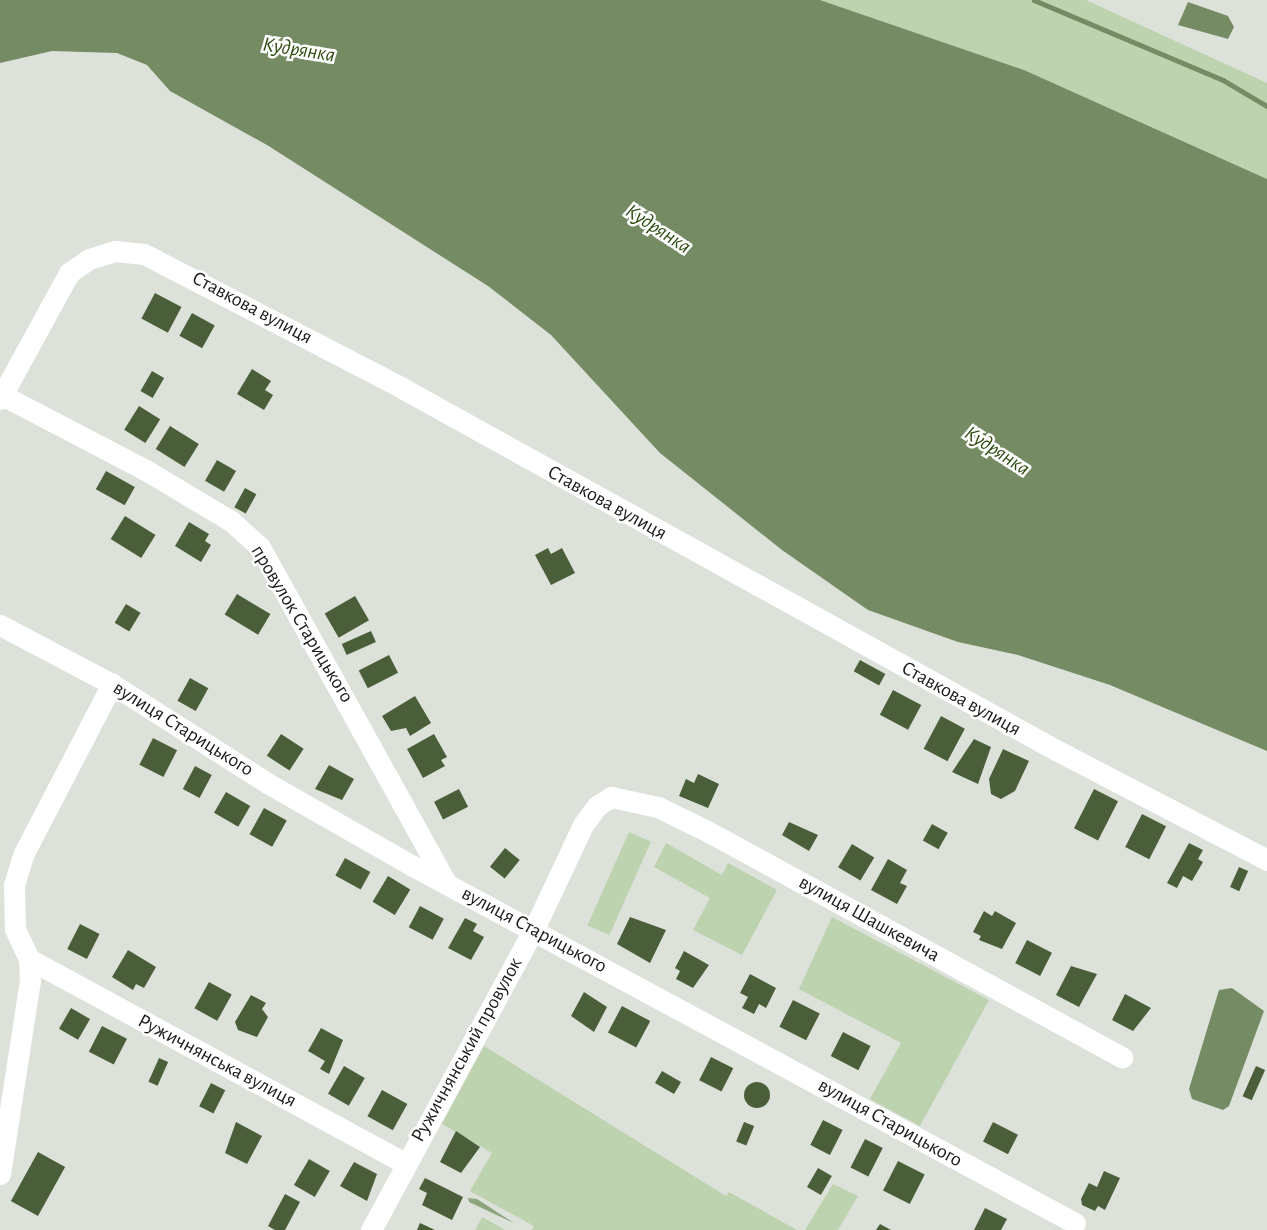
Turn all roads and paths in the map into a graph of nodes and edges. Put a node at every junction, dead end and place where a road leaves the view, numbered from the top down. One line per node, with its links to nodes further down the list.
1 (1, 397): 5 (street, провулок Старицького); 6 (street, Ставкова вулиця)
2 (0, 625): 3 (street, вулиця Старицького)
3 (112, 684): 7 (street, вулиця Старицького); 10 (street)
4 (611, 798): 9 (street, Ружичнянський провулок); 11 (street, вулиця Шашкевича)
5 (427, 847): 7 (street); 8 (street, провулок Старицького)
6 (1267, 860)
7 (413, 866): 8 (street, вулиця Старицького)
8 (447, 884): 9 (street, вулиця Старицького)
9 (534, 929): 12 (street, Ружичнянський провулок); 14 (street, вулиця Старицького)
10 (29, 959): 12 (street, Ружичнянська вулиця); 13 (street)
11 (1122, 1057)
12 (405, 1163): 15 (street, Ружичнянський провулок)
13 (0, 1174)
14 (1075, 1223)
15 (371, 1230)

